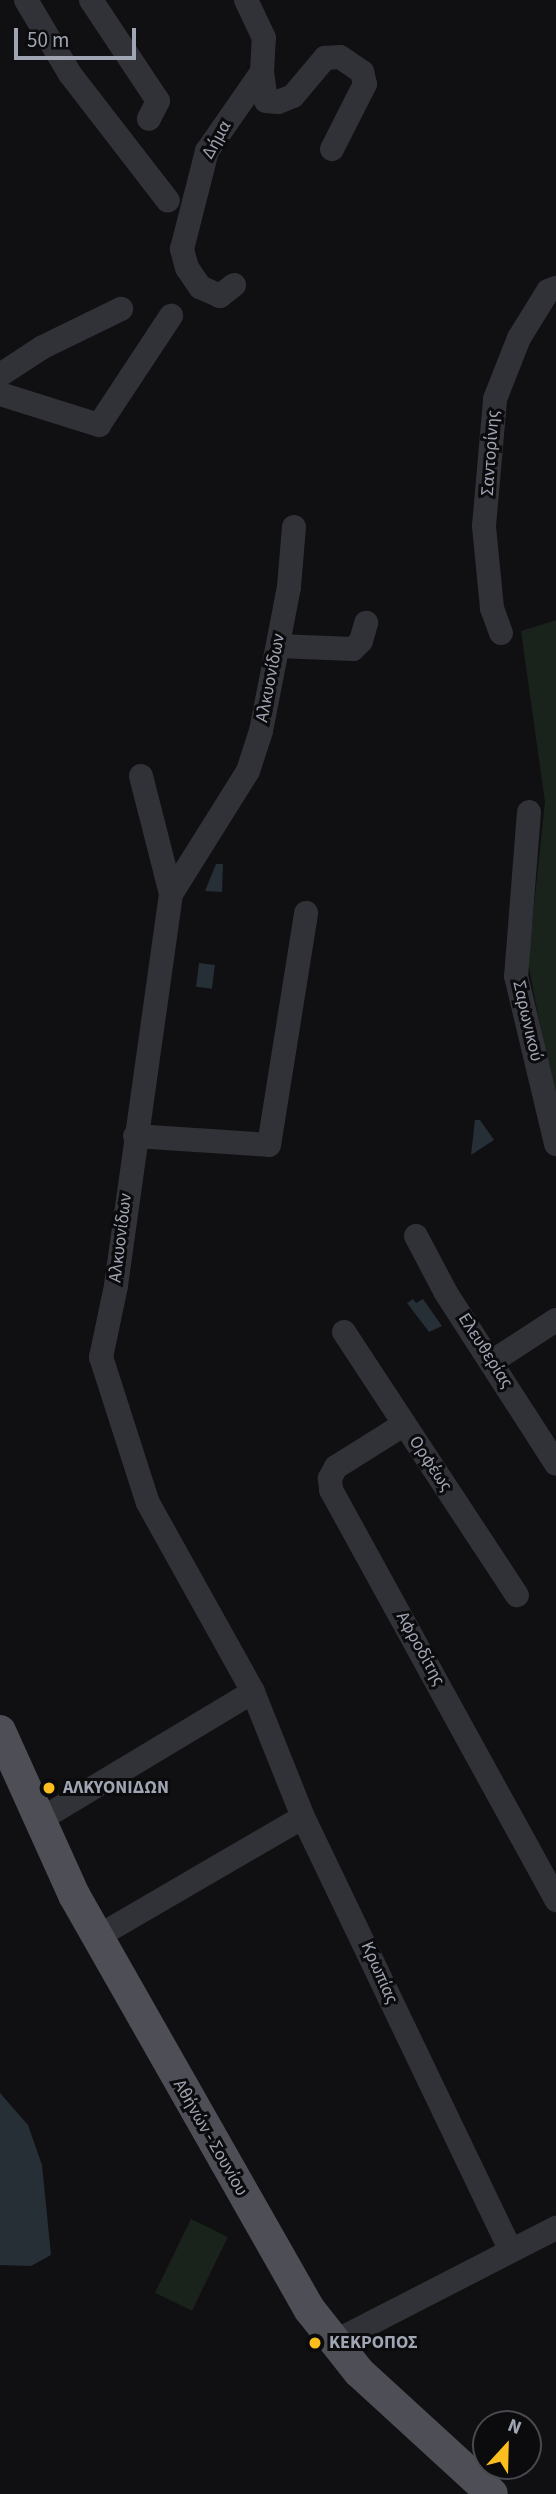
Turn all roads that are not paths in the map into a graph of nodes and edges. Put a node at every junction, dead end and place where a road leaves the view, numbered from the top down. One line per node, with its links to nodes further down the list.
1 (26, 0): 7 (street)
2 (91, 0): 5 (street)
3 (246, 0): 4 (street)
4 (262, 72): 6 (street); 8 (street, Δήμα)
5 (149, 119)
6 (332, 149)
7 (168, 201)
8 (234, 285)
9 (556, 288): 16 (street, Σαντορίνης)
10 (121, 309): 12 (street)
11 (171, 316): 13 (street)
12 (0, 375)
13 (0, 394)
14 (295, 527): 17 (street, Αλκυονίδων)
15 (366, 624): 17 (street)
16 (501, 633)
17 (278, 646): 20 (street, Αλκυονίδων)
18 (141, 776): 20 (street)
19 (529, 812): 23 (street, Σαρωνικού)
20 (171, 894): 22 (street, Αλκυονίδων)
21 (306, 913): 22 (street)
22 (135, 1136): 31 (street, Αλκυονίδων)
23 (556, 1144)
24 (416, 1236): 27 (street, Ελευθερίας)
25 (556, 1320): 27 (street)
26 (344, 1332): 28 (street, Ορφέως)
27 (493, 1362): 29 (street, Ελευθερίας)
28 (403, 1425): 30 (street, Ορφέως); 35 (street, Αφροδίτης)
29 (556, 1464)
30 (517, 1595)
31 (253, 1692): 33 (street, Κρωπίας); 34 (street)
32 (0, 1731): 34 (main road, Αθήνών - Σουνίου)
33 (303, 1817): 36 (street); 38 (street, Κρωπίας)
34 (38, 1821): 36 (main road, Αθήνών - Σουνίου)
35 (556, 1900)
36 (97, 1937): 39 (main road, Αθήνών - Σουνίου)
37 (556, 2228): 38 (street)
38 (511, 2251): 39 (street)
39 (334, 2342): 40 (main road, Αθήνών - Σουνίου)
40 (492, 2494)

